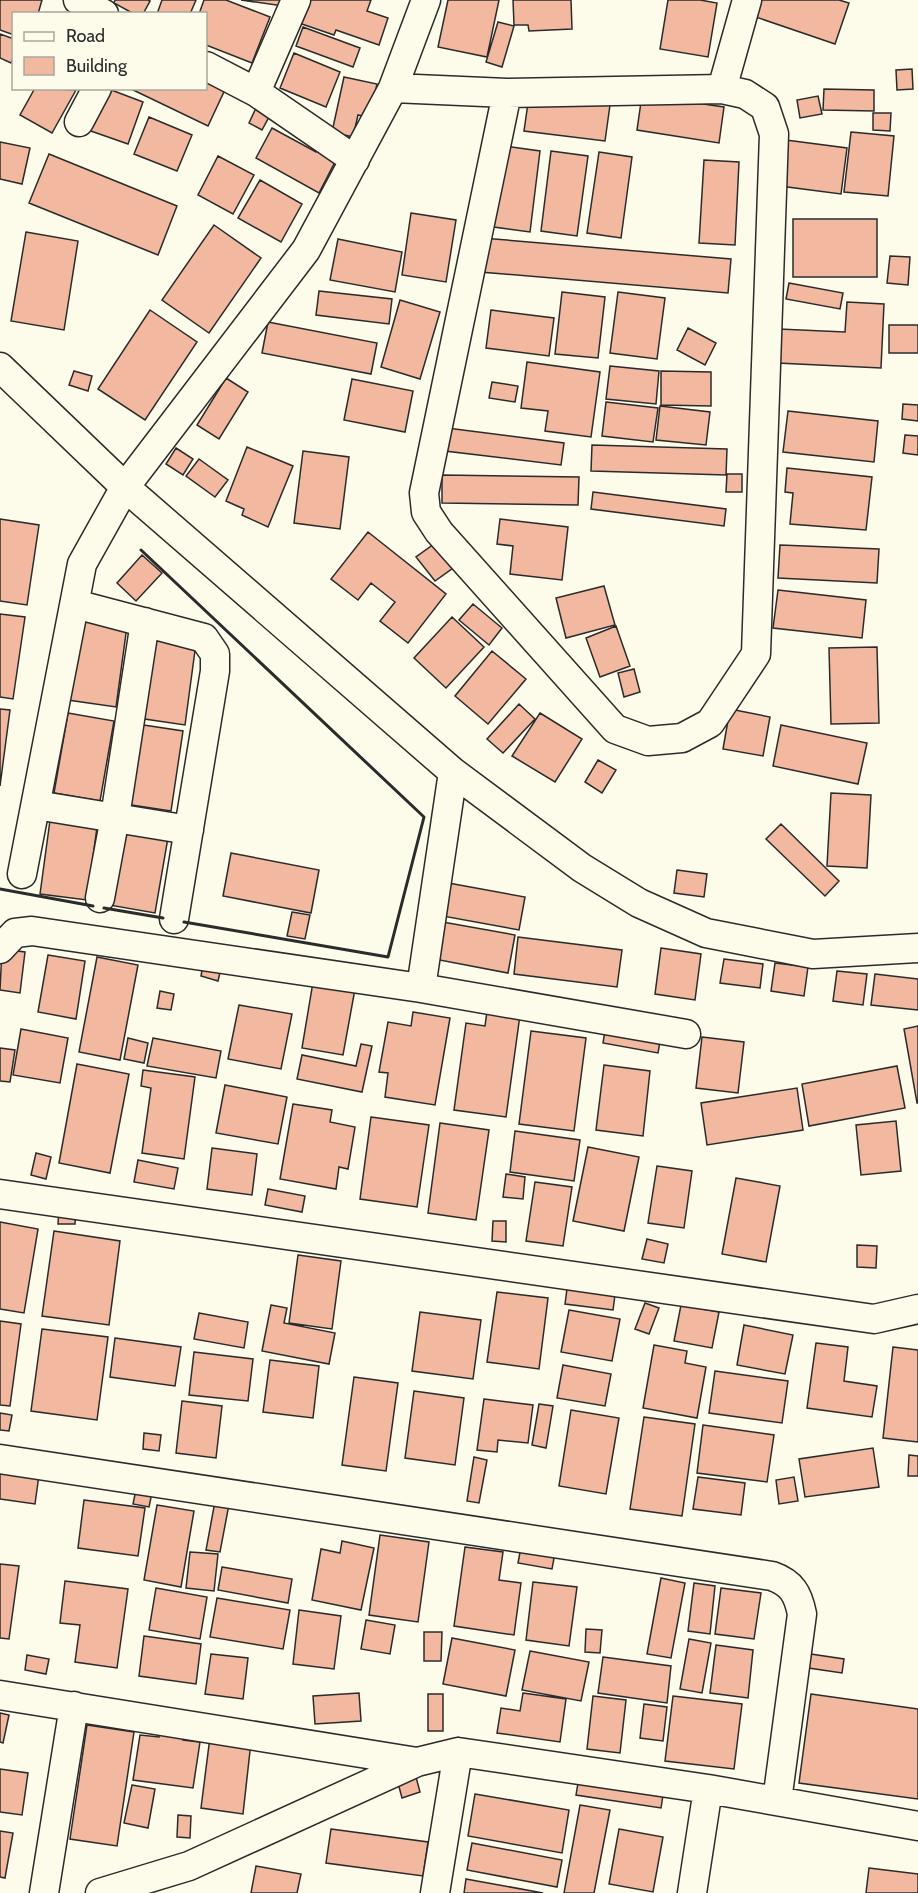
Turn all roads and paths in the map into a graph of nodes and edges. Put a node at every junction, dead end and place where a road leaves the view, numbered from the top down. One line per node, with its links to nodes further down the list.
1 (78, 0): 5 (street)
2 (296, 0): 10 (street)
3 (426, 0): 7 (street)
4 (747, 0): 8 (street)
5 (100, 12)
6 (207, 67): 10 (street)
7 (393, 88): 11 (street); 13 (street)
8 (722, 89): 11 (street); 11 (street)
9 (97, 90): 12 (street)
10 (256, 92): 13 (street)
11 (507, 93)
12 (79, 122)
13 (355, 160): 15 (street)
14 (0, 368): 15 (street)
15 (124, 487): 16 (street); 18 (street)
16 (75, 604): 17 (street); 19 (street)
17 (145, 622): 20 (street); 21 (street)
18 (453, 772): 25 (street); 27 (street)
19 (36, 805): 20 (street); 22 (street)
20 (116, 816): 21 (street); 23 (street)
21 (189, 830): 24 (street)
22 (22, 874)
23 (100, 898)
24 (174, 919)
25 (918, 948)
26 (0, 949): 27 (street)
27 (421, 988): 28 (street)
28 (686, 1034)
29 (0, 1194): 30 (street)
30 (918, 1309)
31 (0, 1460): 37 (street)
32 (0, 1695): 33 (street)
33 (74, 1706): 35 (street); 40 (street)
34 (458, 1752): 35 (street); 36 (street); 42 (street)
35 (417, 1762): 39 (street)
36 (708, 1789): 37 (street); 43 (street)
37 (777, 1801): 38 (street)
38 (918, 1826)
39 (187, 1880): 41 (street)
40 (44, 1893)
41 (100, 1893)
42 (435, 1893)
43 (692, 1893)

